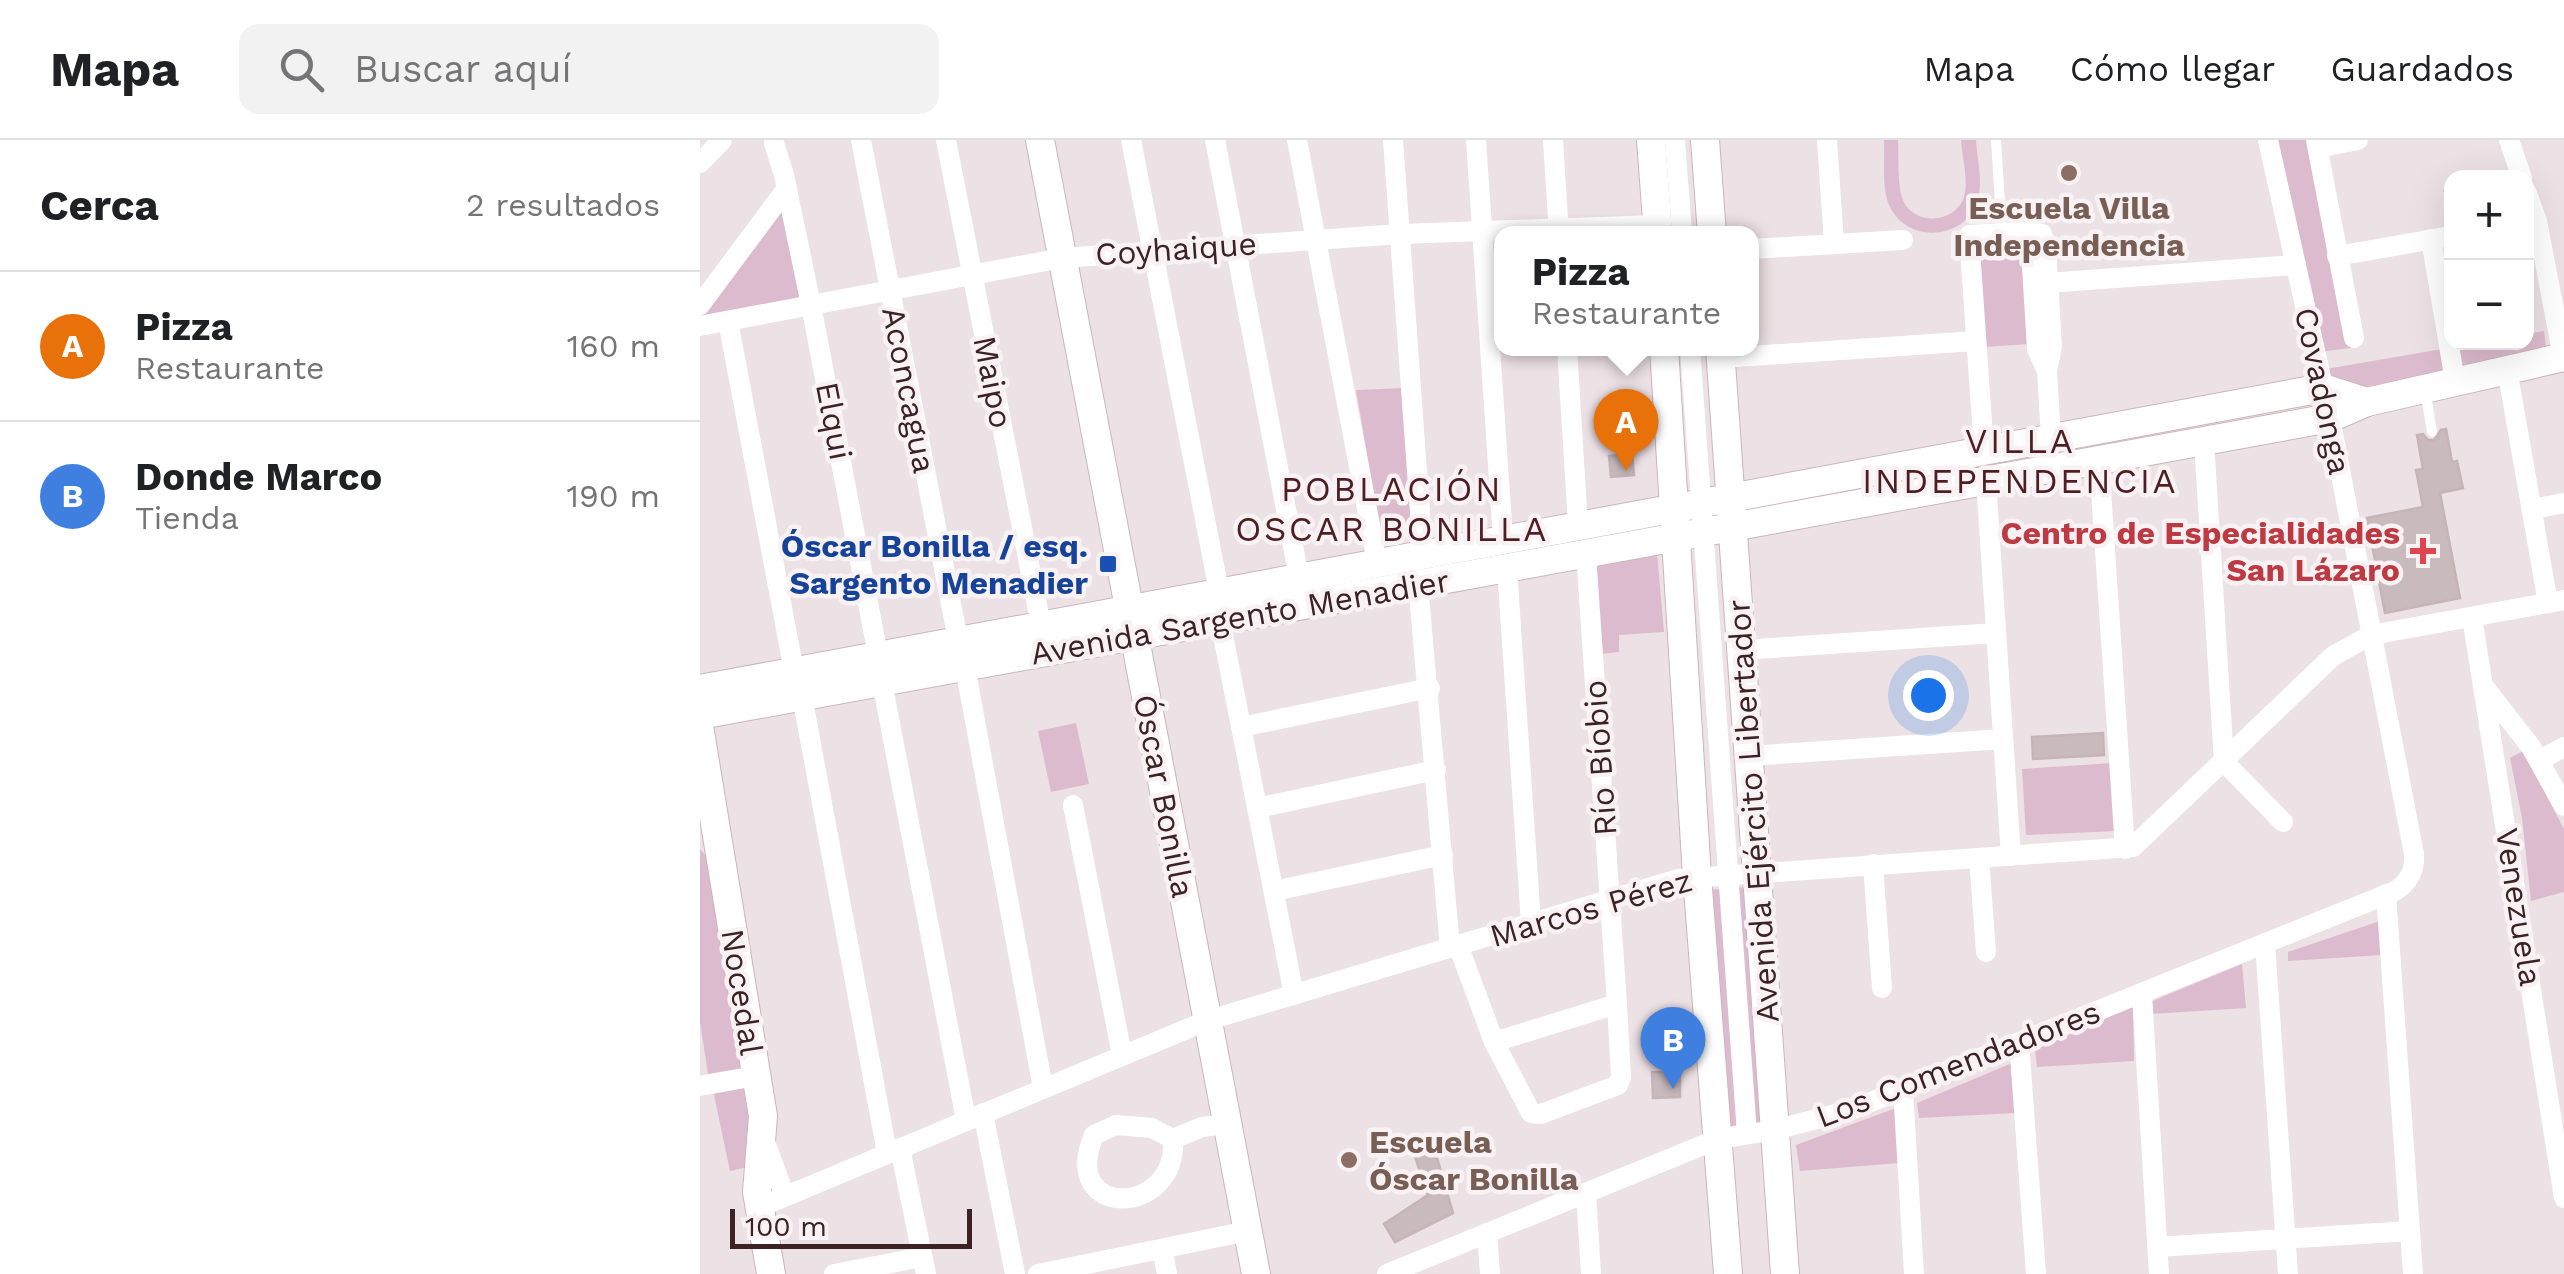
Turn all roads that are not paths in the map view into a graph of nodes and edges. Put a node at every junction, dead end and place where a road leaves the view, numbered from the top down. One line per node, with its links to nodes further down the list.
1 (722, 140): 21 (street)
2 (861, 140): 45 (street, Aconcagua)
3 (946, 140): 43 (street, Maipo)
4 (1040, 140): 41 (main road, Óscar Bonilla)
5 (1131, 140): 39 (street)
6 (1215, 140): 36 (street)
7 (1297, 140): 34 (street)
8 (1393, 140): 32 (street)
9 (1476, 140): 29 (street)
10 (1552, 140): 24 (street)
11 (1651, 140): 25 (main road)
12 (1676, 140): 26 (street)
13 (1705, 140): 27 (main road)
14 (1827, 140): 37 (street)
15 (1996, 140): 31 (lane)
16 (2268, 140): 42 (street, Covadonga)
17 (2358, 140): 20 (street)
18 (2508, 140): 22 (street)
19 (774, 144): 23 (street, Elqui)
20 (2317, 144): 40 (street)
21 (704, 153)
22 (2519, 170)
23 (787, 188): 46 (street); 47 (street, Elqui)
24 (1559, 226)
25 (1665, 226)
26 (1667, 226)
27 (1711, 226)
28 (2534, 230): 57 (street)
29 (1482, 231): 30 (street, Coyhaique); 32 (street, Coyhaique); 79 (street)
30 (1494, 231)
31 (2002, 232): 44 (street); 51 (street)
32 (1400, 234): 34 (street, Coyhaique); 80 (street)
33 (2441, 238): 40 (street); 59 (street)
34 (1316, 239): 36 (street, Coyhaique); 82 (street)
35 (1903, 240): 37 (street)
36 (1235, 244): 39 (street, Coyhaique); 84 (street)
37 (1834, 244): 38 (street)
38 (1759, 249)
39 (1152, 250): 41 (street, Coyhaique); 86 (street)
40 (2337, 256): 50 (street)
41 (1062, 258): 43 (street, Coyhaique); 90 (main road, Óscar Bonilla)
42 (2296, 265): 44 (street); 60 (street, Covadonga)
43 (972, 273): 45 (street, Coyhaique); 91 (street, Maipo)
44 (2040, 283): 65 (street)
45 (890, 289): 47 (street, Coyhaique); 95 (street, Aconcagua)
46 (700, 305)
47 (812, 305): 48 (street, Coyhaique); 96 (street, Elqui)
48 (728, 320): 49 (street, Coyhaique); 97 (street)
49 (700, 326)
50 (2354, 338)
51 (1976, 341): 52 (street); 67 (street)
52 (1759, 351)
53 (1567, 356): 75 (street)
54 (1664, 356): 73 (main road, Avenida Ejército Libertador)
55 (1691, 356): 71 (street)
56 (1720, 356): 70 (main road, Avenida Ejército Libertador)
57 (2564, 357): 58 (main road, Avenida Sargento Menadier)
58 (2507, 369): 59 (main road, Avenida Sargento Menadier); 74 (street)
59 (2455, 380): 61 (main road, Avenida Sargento Menadier)
60 (2323, 388): 62 (main road, Avenida Sargento Menadier); 63 (street, Covadonga); 65 (main road, Avenida Sargento Menadier)
61 (2425, 388): 62 (main road, Avenida Sargento Menadier); 64 (lane)
62 (2367, 402): 63 (main road, Avenida Sargento Menadier)
63 (2330, 418): 66 (main road, Avenida Sargento Menadier); 93 (street, Covadonga)
64 (2432, 432)
65 (2051, 438): 67 (main road, Avenida Sargento Menadier)
66 (2204, 441): 68 (main road, Avenida Sargento Menadier); 108 (street)
67 (1984, 451): 70 (main road, Avenida Sargento Menadier)
68 (2099, 460): 69 (main road, Avenida Sargento Menadier); 115 (street)
69 (1986, 481): 76 (main road, Avenida Sargento Menadier); 92 (street)
70 (1731, 497): 71 (main road, Avenida Sargento Menadier); 76 (main road, Avenida Ejército Libertador)
71 (1702, 502): 73 (main road, Avenida Sargento Menadier); 77 (street)
72 (2564, 503): 74 (street)
73 (1673, 508): 75 (main road, Avenida Sargento Menadier); 78 (main road, Avenida Ejército Libertador)
74 (2532, 509): 87 (street)
75 (1578, 525): 79 (main road, Avenida Sargento Menadier)
76 (1733, 526): 77 (main road, Avenida Sargento Menadier); 94 (main road, Avenida Ejército Libertador)
77 (1704, 532): 78 (main road, Avenida Sargento Menadier); 121 (street)
78 (1675, 537): 81 (main road, Avenida Sargento Menadier); 122 (main road, Avenida Ejército Libertador)
79 (1503, 539): 80 (main road, Avenida Sargento Menadier)
80 (1423, 554): 82 (main road, Avenida Sargento Menadier)
81 (1586, 554): 83 (main road, Avenida Sargento Menadier); 126 (street, Río Bíobio)
82 (1378, 562): 84 (main road, Avenida Sargento Menadier)
83 (1506, 568): 85 (main road, Avenida Sargento Menadier); 127 (street)
84 (1299, 577): 86 (main road, Avenida Sargento Menadier)
85 (1418, 584): 89 (main road, Avenida Sargento Menadier); 98 (street)
86 (1219, 592): 90 (main road, Avenida Sargento Menadier)
87 (2556, 601): 88 (street)
88 (2472, 617): 93 (street); 99 (street, Venezuela)
89 (1220, 620): 90 (main road, Avenida Sargento Menadier); 102 (street)
90 (1131, 622): 91 (main road, Avenida Sargento Menadier); 95 (main road, Avenida Sargento Menadier); 135 (main road, Óscar Bonilla)
91 (1041, 625): 95 (main road, Avenida Sargento Menadier)
92 (1996, 633): 94 (street); 104 (street)
93 (2371, 636): 108 (street); 123 (street, Covadonga)
94 (1742, 650): 106 (main road, Avenida Ejército Libertador)
95 (962, 653): 96 (main road, Avenida Sargento Menadier); 141 (street, Aconcagua)
96 (880, 668): 97 (main road, Avenida Sargento Menadier); 144 (street, Elqui)
97 (798, 684): 100 (main road, Avenida Sargento Menadier); 101 (main road, Avenida Sargento Menadier); 149 (street)
98 (1430, 688): 102 (street); 109 (street)
99 (2484, 688): 107 (street); 143 (street, Venezuela)
100 (700, 689)
101 (700, 715)
102 (1241, 727): 112 (street)
103 (700, 732): 114 (main road, Nocedal)
104 (2004, 739): 106 (street); 117 (street)
105 (2564, 747): 107 (street)
106 (1749, 756): 120 (main road, Avenida Ejército Libertador)
107 (2540, 760): 111 (street)
108 (2224, 762): 113 (street); 115 (street)
109 (1436, 770): 112 (street); 116 (street)
110 (1073, 805): 138 (street)
111 (2564, 806)
112 (1257, 808): 124 (street)
113 (2282, 822)
114 (709, 841): 139 (main road, Nocedal)
115 (2126, 849): 117 (street, Marcos Pérez)
116 (1442, 855): 124 (street); 129 (street)
117 (2012, 856): 118 (street, Marcos Pérez)
118 (1979, 858): 119 (street, Marcos Pérez); 130 (street)
119 (1873, 864): 120 (street, Marcos Pérez); 131 (street)
120 (1757, 872): 121 (street, Marcos Pérez); 146 (main road, Avenida Ejército Libertador)
121 (1728, 874): 122 (street, Marcos Pérez); 146 (street)
122 (1698, 876): 126 (street, Marcos Pérez); 148 (main road, Avenida Ejército Libertador)
123 (2410, 878): 125 (street, Los Comendadores)
124 (1274, 891): 133 (street)
125 (2386, 894): 128 (street, Los Comendadores); 154 (street)
126 (1609, 900): 127 (street, Marcos Pérez); 134 (street, Río Bíobio)
127 (1531, 923): 129 (street, Marcos Pérez)
128 (2265, 943): 132 (street, Los Comendadores); 156 (street)
129 (1454, 946): 133 (street, Marcos Pérez); 136 (street)
130 (1986, 952)
131 (1882, 988)
132 (2142, 993): 137 (street, Los Comendadores); 157 (street)
133 (1294, 995): 135 (street, Marcos Pérez)
134 (1618, 1004): 136 (street); 136 (street, Río Bíobio)
135 (1206, 1021): 138 (street, Marcos Pérez); 145 (main road, Óscar Bonilla)
136 (1494, 1042)
137 (2019, 1042): 142 (street, Los Comendadores); 172 (street)
138 (1122, 1055): 141 (street, Marcos Pérez)
139 (756, 1076): 140 (street); 152 (main road, Nocedal)
140 (700, 1086)
141 (1044, 1088): 144 (street, Marcos Pérez)
142 (1903, 1089): 146 (street, Los Comendadores); 171 (street)
143 (2557, 1105): 151 (street, Venezuela)
144 (974, 1117): 149 (street, Marcos Pérez); 162 (street, Elqui)
145 (1226, 1124): 147 (street); 153 (main road, Óscar Bonilla)
146 (1761, 1132): 148 (street, Los Comendadores); 170 (main road, Avenida Ejército Libertador)
147 (1173, 1139): 147 (street)
148 (1718, 1139): 150 (street, Los Comendadores); 169 (main road, Avenida Ejército Libertador)
149 (893, 1151): 152 (street, Marcos Pérez); 159 (street)
150 (1586, 1193): 155 (street, Los Comendadores); 168 (street)
151 (2564, 1198)
152 (772, 1201): 160 (main road, Nocedal)
153 (1248, 1231): 158 (street); 165 (main road, Óscar Bonilla)
154 (2410, 1231): 156 (street); 175 (street)
155 (1487, 1233): 166 (street, Los Comendadores); 167 (street)
156 (2286, 1239): 157 (street); 174 (street)
157 (2157, 1247): 173 (street)
158 (1162, 1249): 163 (street); 164 (street)
159 (924, 1266): 161 (street)
160 (771, 1274)
161 (834, 1274)
162 (1015, 1274)
163 (1038, 1274)
164 (1167, 1274)
165 (1256, 1274)
166 (1389, 1274)
167 (1490, 1274)
168 (1591, 1274)
169 (1728, 1274)
170 (1785, 1274)
171 (1914, 1274)
172 (2036, 1274)
173 (2159, 1274)
174 (2288, 1274)
175 (2413, 1274)

